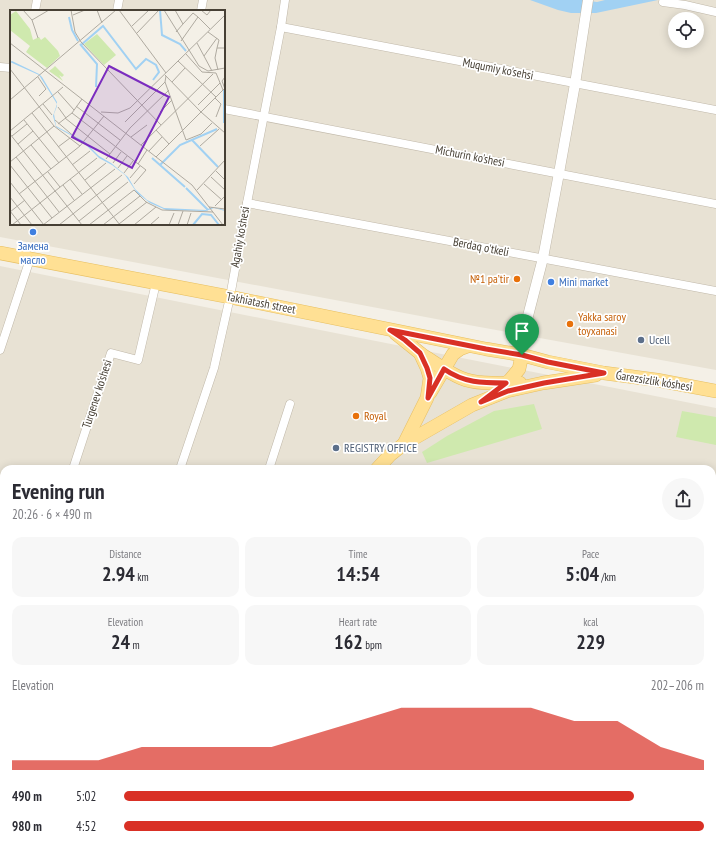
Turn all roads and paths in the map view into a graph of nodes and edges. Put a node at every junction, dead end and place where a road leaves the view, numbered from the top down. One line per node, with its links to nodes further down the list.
1 (37, 0): 7 (street)
2 (119, 0): 8 (street)
3 (203, 0): 9 (street)
4 (285, 0): 11 (street, Agahiy ko'shesi)
5 (588, 0): 14 (street)
6 (663, 2): 10 (street)
7 (34, 10)
8 (117, 10)
9 (201, 10)
10 (716, 12)
11 (281, 27): 14 (street, Muqumiy ko'sehsi); 17 (street, Agahiy ko'shesi)
12 (0, 67): 13 (street)
13 (10, 68)
14 (575, 84): 16 (street, Muqumiy ko'sehsi); 18 (street)
15 (225, 109): 17 (street, Michurin ko'shesi)
16 (716, 110)
17 (263, 117): 18 (street, Michurin ko'shesi); 19 (street, Agahiy ko'shesi)
18 (559, 173): 20 (street, Michurin ko'shesi); 22 (street)
19 (246, 203): 22 (street, Berdaq o'tkeli); 26 (street, Agahiy ko'shesi)
20 (716, 204)
21 (0, 254): 23 (main road, Takhiatash street)
22 (543, 258): 25 (street, Berdaq o'tkeli); 31 (street)
23 (30, 259): 24 (main road, Takhiatash street); 29 (street)
24 (156, 283): 26 (main road, Takhiatash street); 41 (street, Turgenev ko'shesi)
25 (716, 291)
26 (230, 297): 27 (main road, Takhiatash street); 42 (street, Agahiy ko'shesi)
27 (390, 330): 28 (main road, Takhiatash street); 30 (main road)
28 (468, 346): 31 (main road, Takhiatash street); 32 (main road)
29 (0, 350)
30 (420, 353): 32 (main road); 37 (main road)
31 (522, 355): 33 (main road, Ǵarezsizlik kóshesi); 34 (main road)
32 (444, 369): 34 (main road); 37 (main road)
33 (604, 373): 35 (main road); 36 (main road, Ǵarezsizlik kóshesi)
34 (506, 383): 35 (main road); 38 (main road)
35 (544, 383): 38 (main road)
36 (716, 391)
37 (428, 398): 40 (main road)
38 (481, 402): 40 (main road)
39 (290, 404): 43 (street)
40 (404, 444): 44 (main road)
41 (74, 465)
42 (181, 465)
43 (269, 465)
44 (381, 465)

